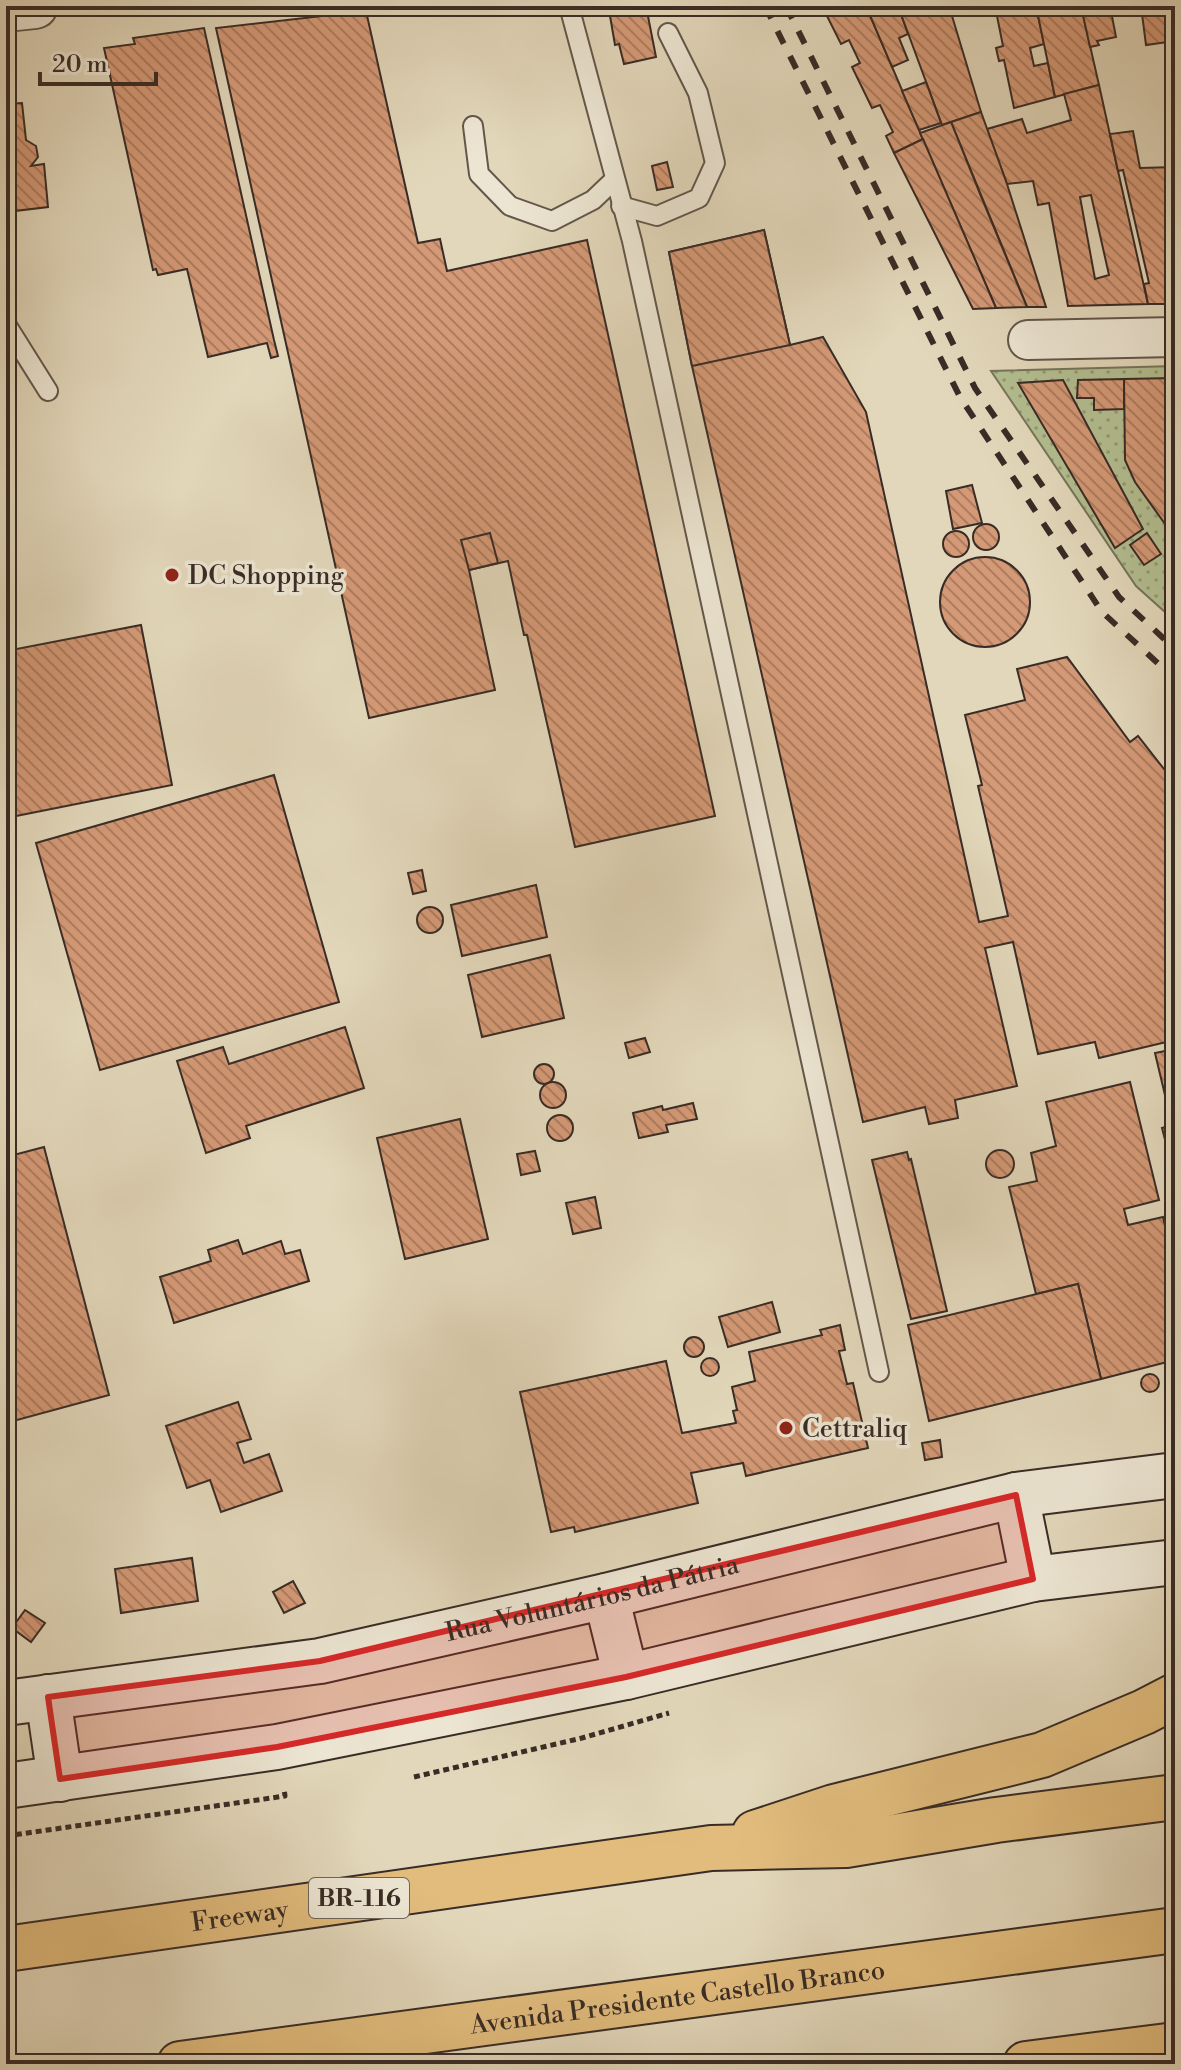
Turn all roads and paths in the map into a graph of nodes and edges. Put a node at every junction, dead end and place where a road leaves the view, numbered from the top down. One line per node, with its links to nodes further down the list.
1 (35, 6): 3 (main road)
2 (569, 6): 6 (lane)
3 (6, 9)
4 (668, 33): 7 (lane)
5 (473, 126): 6 (lane)
6 (614, 180): 7 (lane)
7 (621, 206): 12 (lane)
8 (6, 324): 11 (lane)
9 (1175, 337): 10 (street)
10 (1028, 340)
11 (48, 391)
12 (879, 1372)
13 (1175, 1475): 14 (main road, Rua Voluntários da Pátria)
14 (1016, 1495): 16 (main road); 17 (main road, Rua Voluntários da Pátria)
15 (1175, 1562): 16 (main road)
16 (1033, 1579): 18 (main road)
17 (606, 1596): 18 (main road); 19 (main road, Rua Voluntários da Pátria)
18 (626, 1677): 21 (main road)
19 (27, 1700): 21 (main road)
20 (1159, 1704): 26 (highway)
21 (60, 1779): 22 (main road)
22 (6, 1786)
23 (285, 1796): 25 (path)
24 (1175, 1797): 26 (highway)
25 (6, 1836)
26 (711, 1848): 28 (highway, Freeway / BR-116)
27 (1175, 1930): 30 (highway, Avenida Presidente Castello Branco)
28 (6, 1949)
29 (1175, 2045): 31 (highway)
30 (180, 2064)
31 (1026, 2064)

